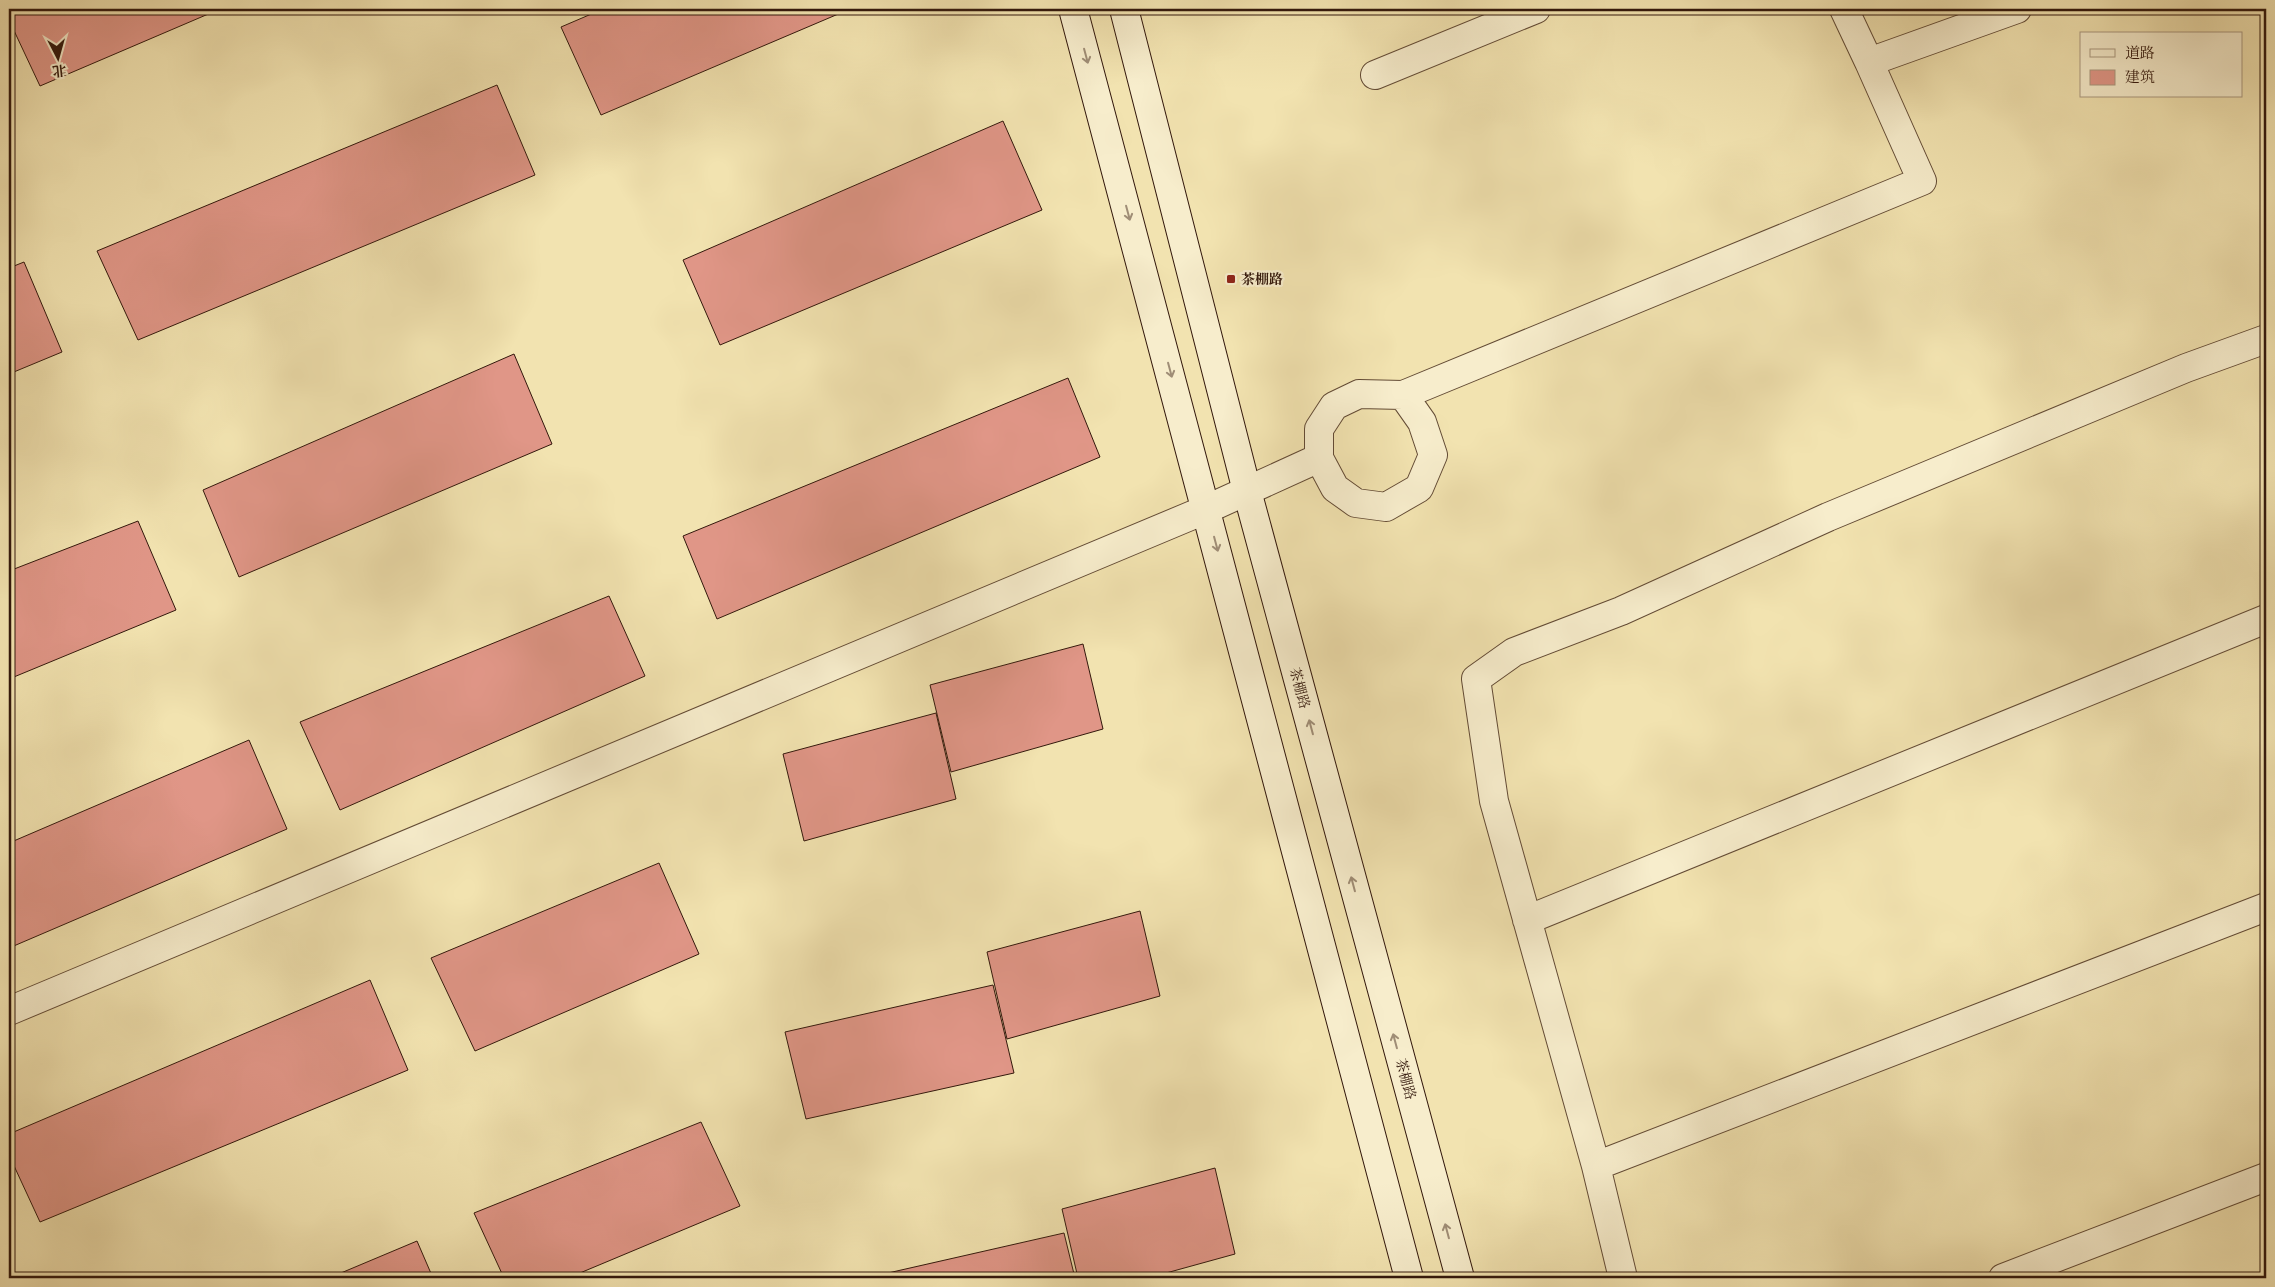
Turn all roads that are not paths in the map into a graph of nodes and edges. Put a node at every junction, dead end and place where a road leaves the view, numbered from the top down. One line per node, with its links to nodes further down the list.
1 (1073, 9): 12 (street, one-way to 12)
2 (1124, 9): 11 (street, 茶棚路)
3 (1536, 9): 7 (street)
4 (1844, 9): 6 (street)
5 (2017, 9): 6 (street)
6 (1870, 62): 9 (street)
7 (1375, 75)
8 (2266, 339): 15 (street)
9 (1403, 395): 10 (street); 10 (street)
10 (1319, 458): 11 (street)
11 (1247, 491): 12 (street); 20 (street, 茶棚路, one-way to 11)
12 (1207, 509): 16 (street); 19 (street, one-way to 19)
13 (2266, 619): 15 (street)
14 (2266, 907): 17 (street)
15 (1527, 920): 17 (street)
16 (9, 1011)
17 (1596, 1166): 21 (street)
18 (2266, 1177): 22 (street)
19 (1409, 1278)
20 (1460, 1278)
21 (1623, 1278)
22 (2003, 1278)

